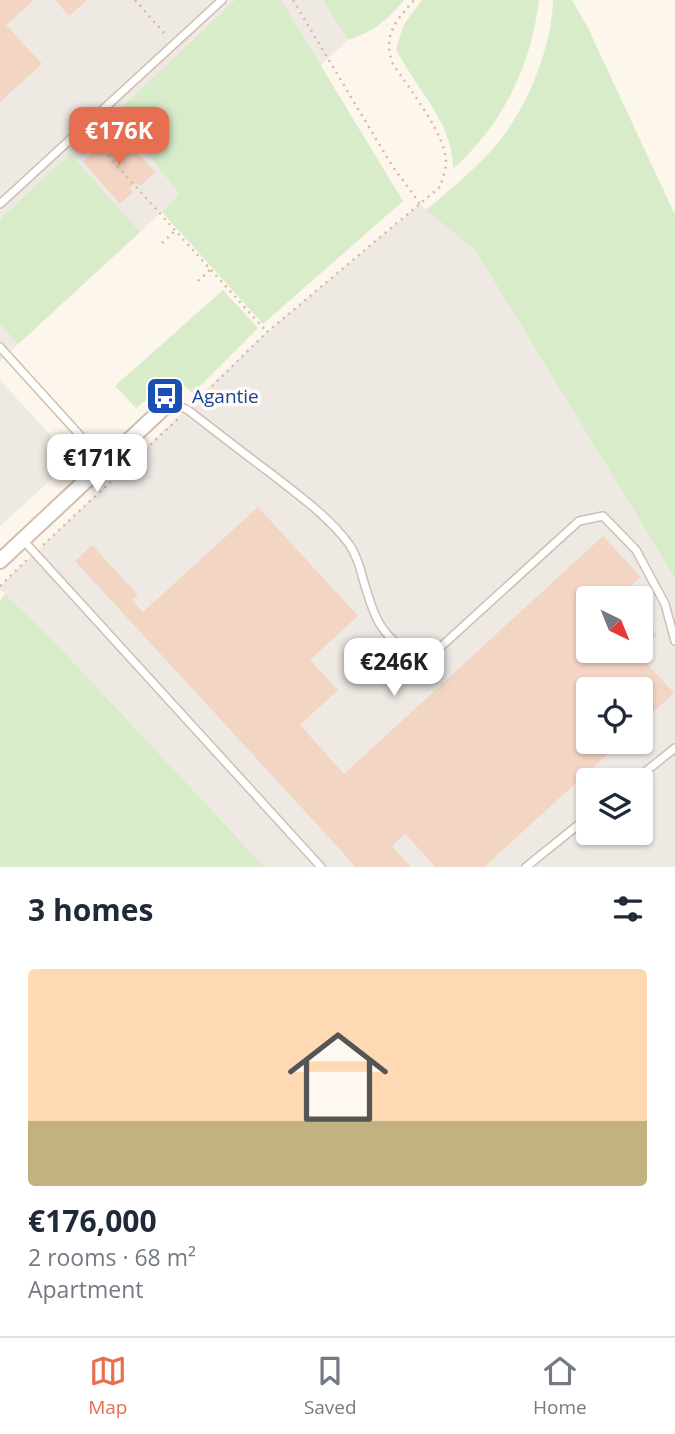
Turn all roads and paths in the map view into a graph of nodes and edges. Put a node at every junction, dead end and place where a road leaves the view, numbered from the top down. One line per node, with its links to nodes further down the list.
1 (135, 0): 5 (path)
2 (222, 0): 5 (lane)
3 (293, 0): 8 (path)
4 (414, 0): 8 (path)
5 (174, 44): 7 (lane)
6 (87, 132): 9 (path)
7 (0, 204)
8 (420, 204): 13 (path)
9 (175, 231): 10 (path); 11 (path)
10 (162, 243)
11 (210, 270): 12 (path); 13 (path)
12 (198, 281)
13 (267, 332): 16 (path)
14 (0, 347): 17 (lane)
15 (170, 402): 16 (lane); 17 (street)
16 (188, 410): 19 (path); 22 (lane)
17 (105, 463): 18 (street)
18 (23, 540): 19 (lane); 20 (street)
19 (36, 552): 21 (path); 26 (lane)
20 (0, 561)
21 (0, 586)
22 (675, 641)
23 (675, 748): 24 (lane)
24 (650, 768)
25 (576, 827): 27 (lane)
26 (321, 867)
27 (526, 867)

